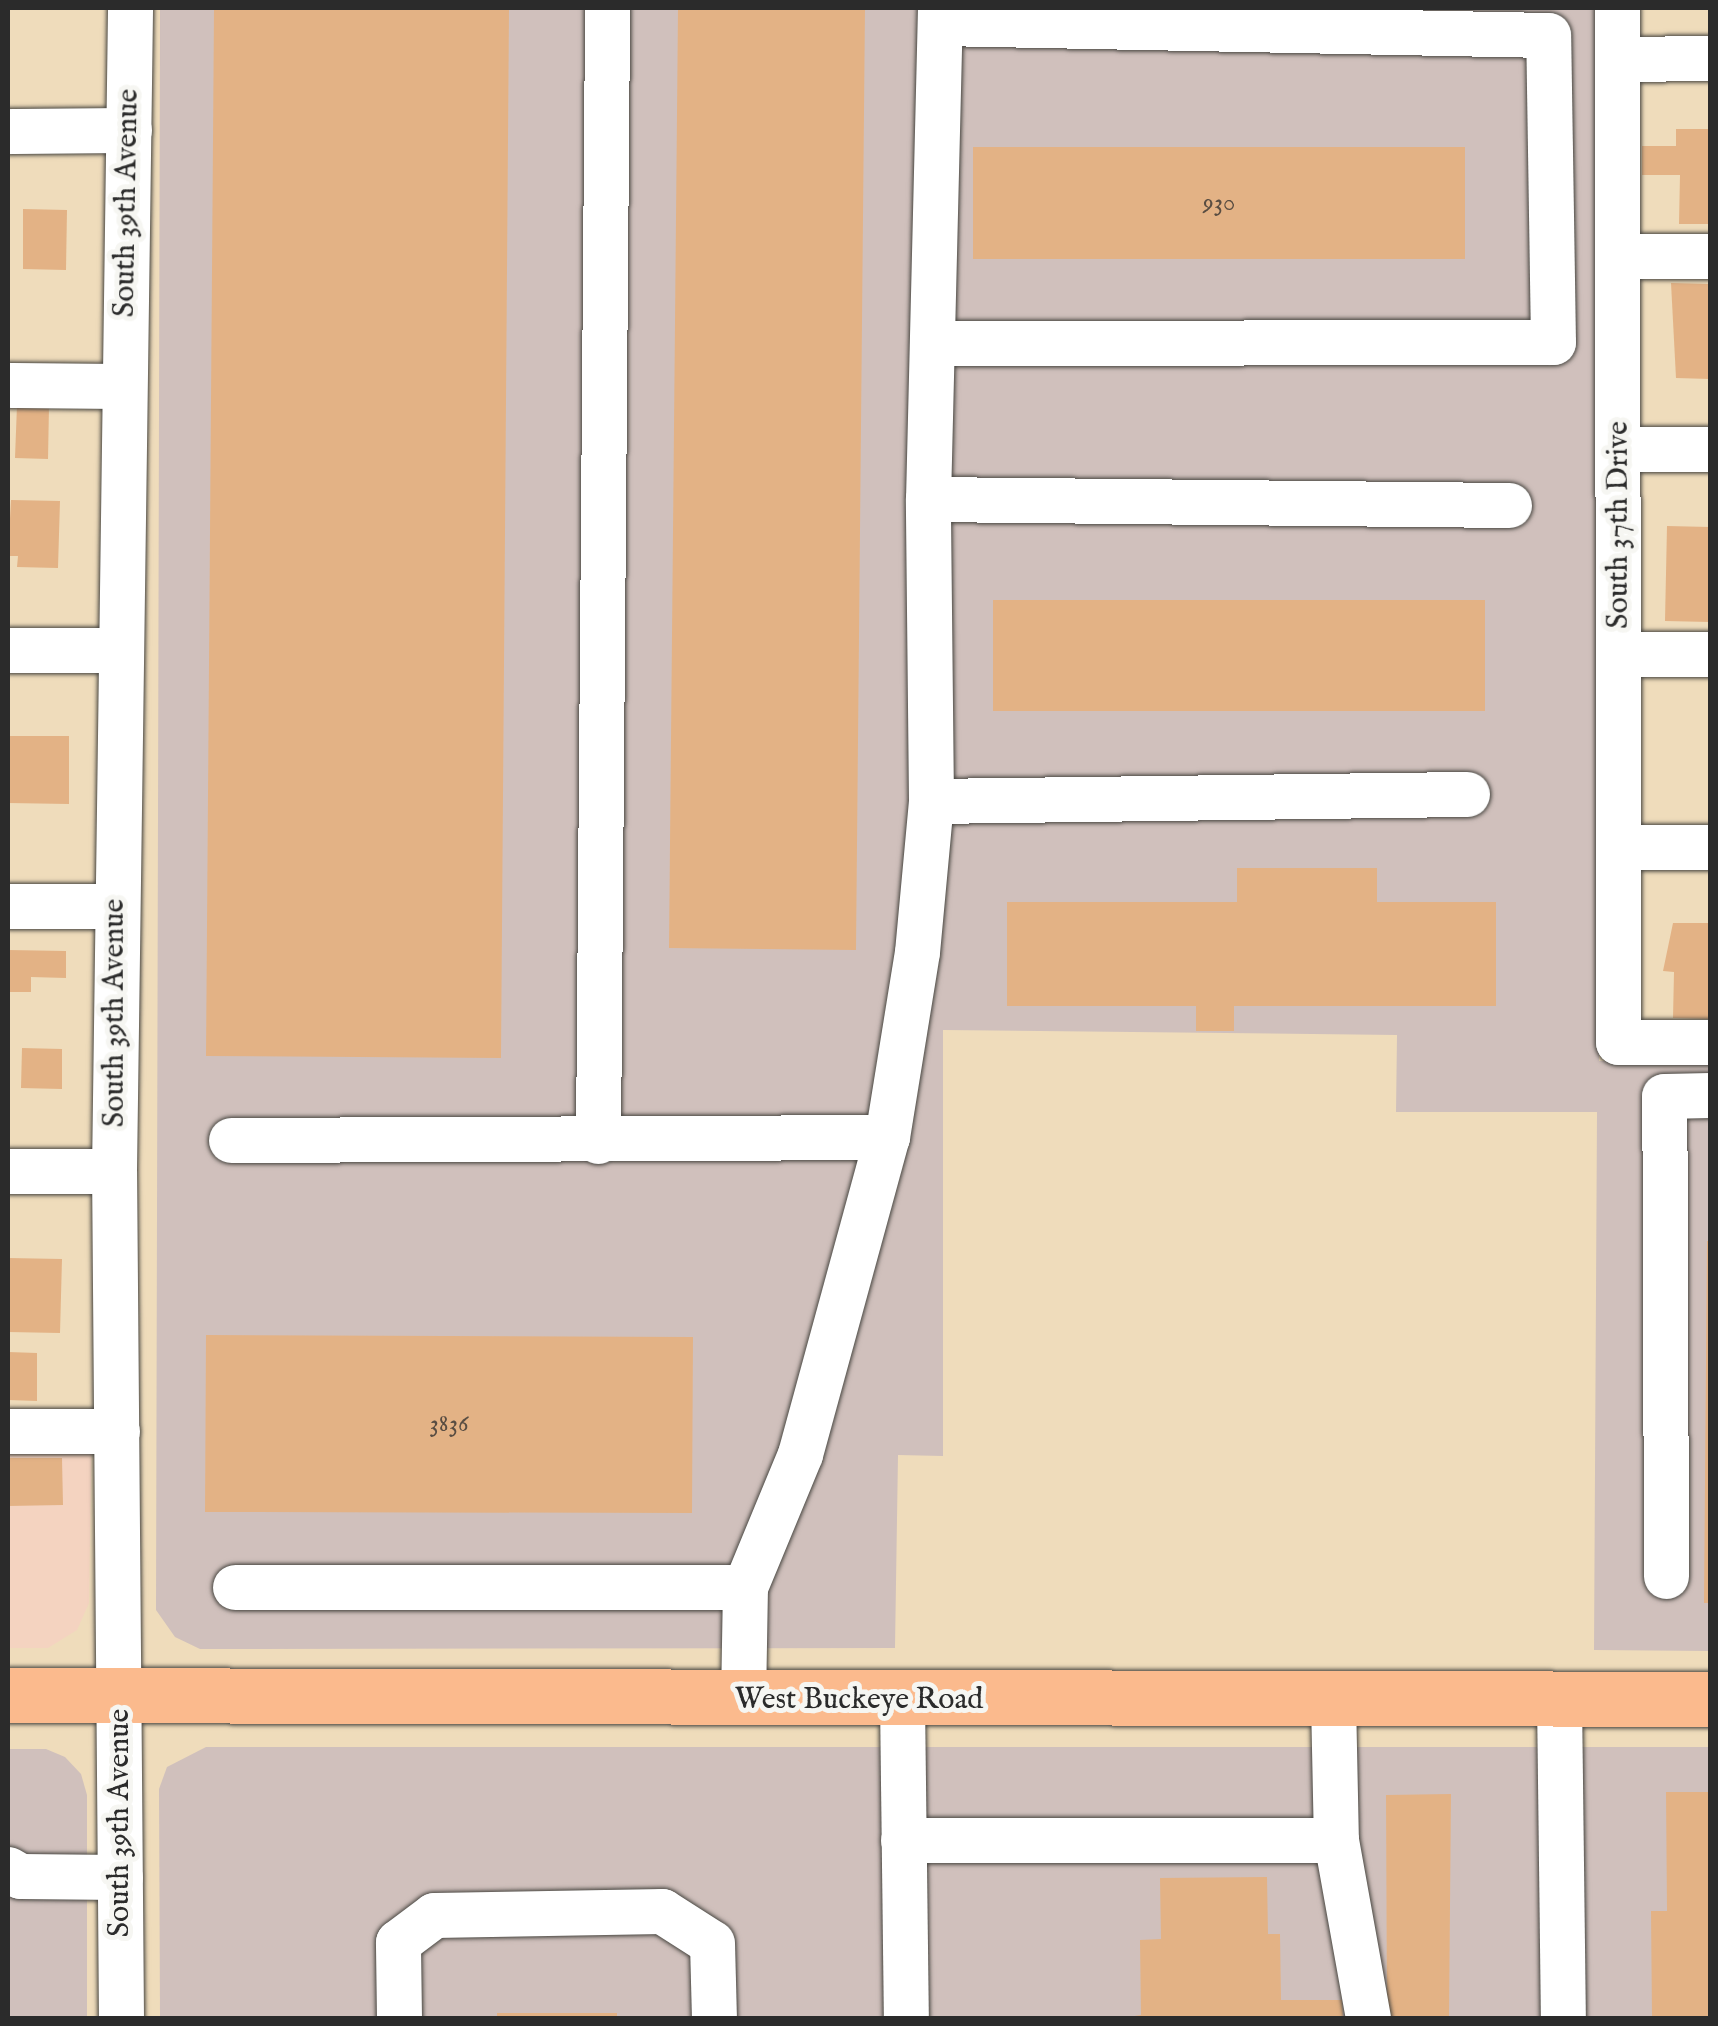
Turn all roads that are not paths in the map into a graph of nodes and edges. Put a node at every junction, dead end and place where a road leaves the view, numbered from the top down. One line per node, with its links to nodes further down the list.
1 (130, 8): 7 (street, South 39th Avenue)
2 (607, 8): 32 (street)
3 (1618, 8): 6 (street, South 37th Drive)
4 (940, 16): 11 (street); 11 (street)
5 (1710, 58): 6 (street)
6 (1618, 59): 9 (street, South 37th Drive)
7 (128, 130): 8 (street); 13 (street, South 39th Avenue)
8 (8, 131)
9 (1618, 256): 10 (street); 14 (street, South 37th Drive)
10 (1710, 256)
11 (932, 343): 16 (street)
12 (8, 386): 13 (street)
13 (123, 386): 19 (street, South 39th Avenue)
14 (1620, 449): 15 (street); 20 (street, South 37th Drive)
15 (1710, 449)
16 (928, 499): 17 (street); 23 (street)
17 (1509, 505)
18 (8, 650): 19 (street)
19 (118, 650): 27 (street, South 39th Avenue)
20 (1618, 654): 21 (street); 24 (street, South 37th Drive)
21 (1710, 654)
22 (1468, 794): 23 (street)
23 (931, 801): 30 (street)
24 (1618, 847): 25 (street); 28 (street, South 37th Drive)
25 (1710, 847)
26 (8, 906): 27 (street)
27 (116, 906): 34 (street, South 39th Avenue)
28 (1710, 1042)
29 (1710, 1096): 37 (street)
30 (887, 1137): 32 (street); 39 (street)
31 (230, 1140): 32 (street)
32 (598, 1141)
33 (8, 1171): 34 (street)
34 (114, 1171): 36 (street, South 39th Avenue)
35 (8, 1431): 36 (street)
36 (117, 1431): 41 (street, South 39th Avenue)
37 (1666, 1576)
38 (234, 1587): 39 (street)
39 (745, 1587): 45 (street)
40 (8, 1695): 41 (main road, West Buckeye Road)
41 (120, 1695): 45 (main road, West Buckeye Road); 50 (street, South 39th Avenue)
42 (1559, 1698): 43 (main road, West Buckeye Road); 44 (main road, West Buckeye Road); 56 (street)
43 (1710, 1699)
44 (1333, 1700): 46 (main road, West Buckeye Road); 48 (street)
45 (743, 1701): 46 (main road, West Buckeye Road)
46 (902, 1701): 47 (street)
47 (903, 1840): 48 (street); 54 (street)
48 (1336, 1840): 55 (street)
49 (8, 1869): 50 (street)
50 (120, 1876): 51 (street, South 39th Avenue)
51 (121, 2018)
52 (398, 2018): 53 (street)
53 (714, 2018)
54 (906, 2018)
55 (1368, 2018)
56 (1563, 2018)

